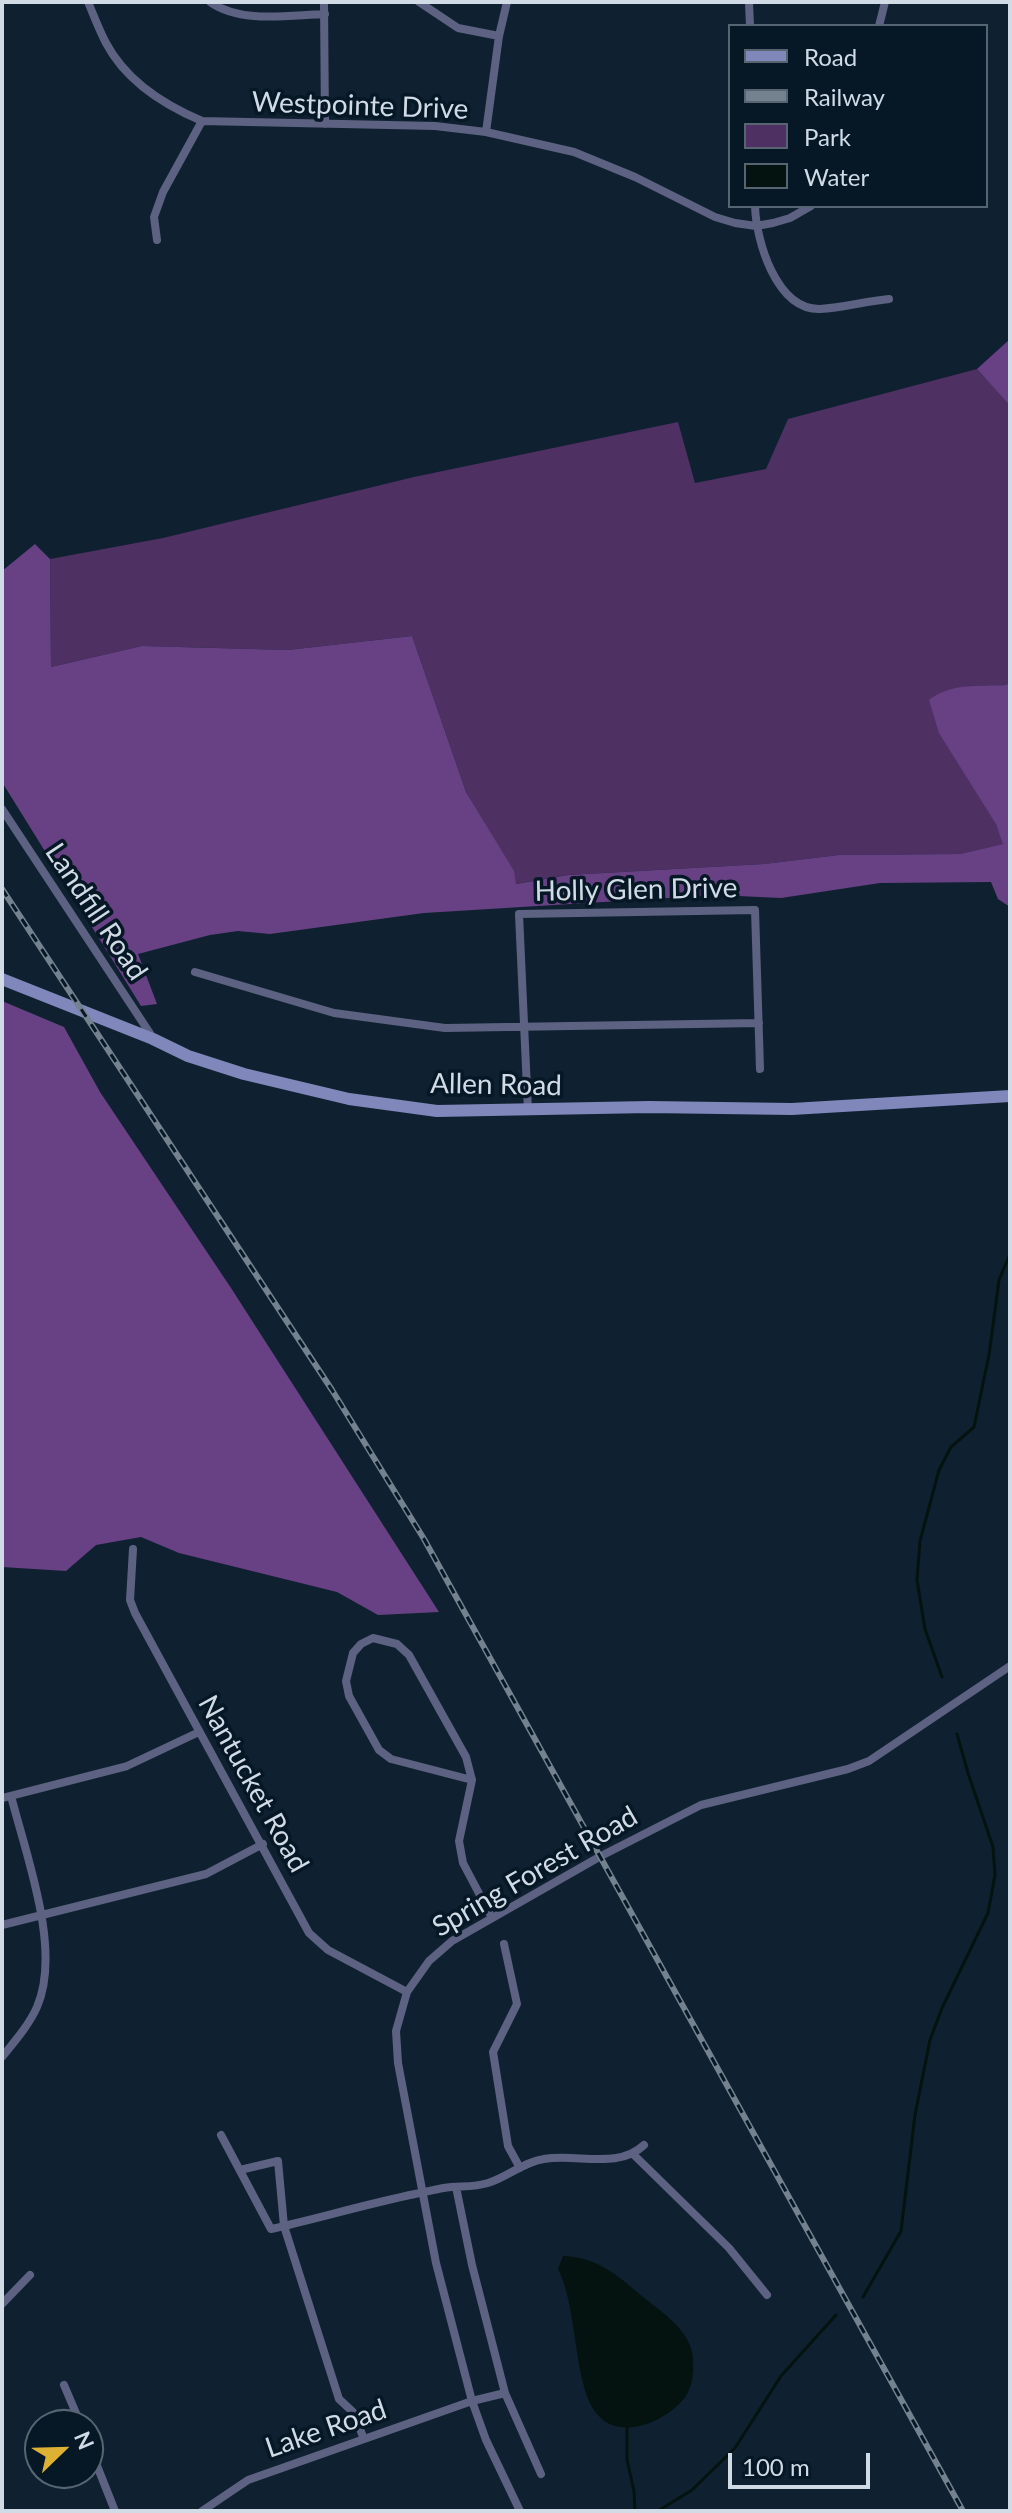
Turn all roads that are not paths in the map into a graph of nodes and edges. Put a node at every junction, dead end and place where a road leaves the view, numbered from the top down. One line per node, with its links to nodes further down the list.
1 (88, 2): 12 (street, Westpointe Drive)
2 (210, 2): 8 (street)
3 (324, 2): 8 (street)
4 (419, 2): 11 (street)
5 (507, 2): 11 (street)
6 (749, 2): 9 (street)
7 (885, 2): 10 (street)
8 (325, 14): 13 (street)
9 (750, 24)
10 (880, 24)
11 (499, 36): 14 (street)
12 (202, 121): 13 (street, Westpointe Drive); 18 (street)
13 (325, 124): 14 (street, Westpointe Drive)
14 (486, 132): 17 (street, Westpointe Drive)
15 (755, 208): 17 (street)
16 (808, 208): 17 (street, Westpointe Drive)
17 (756, 226): 19 (street)
18 (157, 240)
19 (889, 299)
20 (2, 809): 25 (street, Landfill Road)
21 (195, 972): 24 (street)
22 (2, 979): 25 (main road, Allen Road)
23 (759, 1023): 24 (street); 24 (street, Holly Glen Drive); 26 (street, Holly Glen Drive)
24 (524, 1028): 28 (street, Holly Glen Drive)
25 (153, 1039): 28 (main road, Allen Road)
26 (760, 1069)
27 (1010, 1096): 28 (main road, Allen Road)
28 (528, 1111)
29 (133, 1549): 31 (street, Nantucket Road)
30 (1010, 1666): 36 (street, Spring Forest Road)
31 (199, 1732): 33 (street); 34 (street, Nantucket Road)
32 (472, 1780): 32 (street); 36 (street)
33 (7, 1797): 35 (street)
34 (263, 1844): 35 (street); 39 (street, Nantucket Road)
35 (41, 1915): 37 (street); 40 (street)
36 (492, 1918): 39 (street, Spring Forest Road)
37 (2, 1925)
38 (504, 1944): 44 (street)
39 (407, 1992): 47 (street, Spring Forest Road)
40 (2, 2057)
41 (221, 2135): 45 (street)
42 (644, 2145): 43 (street)
43 (634, 2155): 44 (street); 50 (street)
44 (520, 2168): 46 (street)
45 (240, 2170): 48 (street); 48 (street)
46 (456, 2187): 47 (street); 53 (street)
47 (423, 2193): 48 (street); 54 (street, Spring Forest Road)
48 (284, 2226): 56 (street)
49 (30, 2275): 51 (street)
50 (767, 2295)
51 (2, 2304)
52 (64, 2385): 55 (street)
53 (505, 2393): 54 (street, Lake Road); 57 (street)
54 (472, 2401): 56 (street, Lake Road); 61 (street, Spring Forest Road)
55 (74, 2409)
56 (364, 2439): 60 (street, Lake Road)
57 (541, 2474)
58 (104, 2483): 59 (street)
59 (115, 2511)
60 (202, 2511)
61 (520, 2511)

